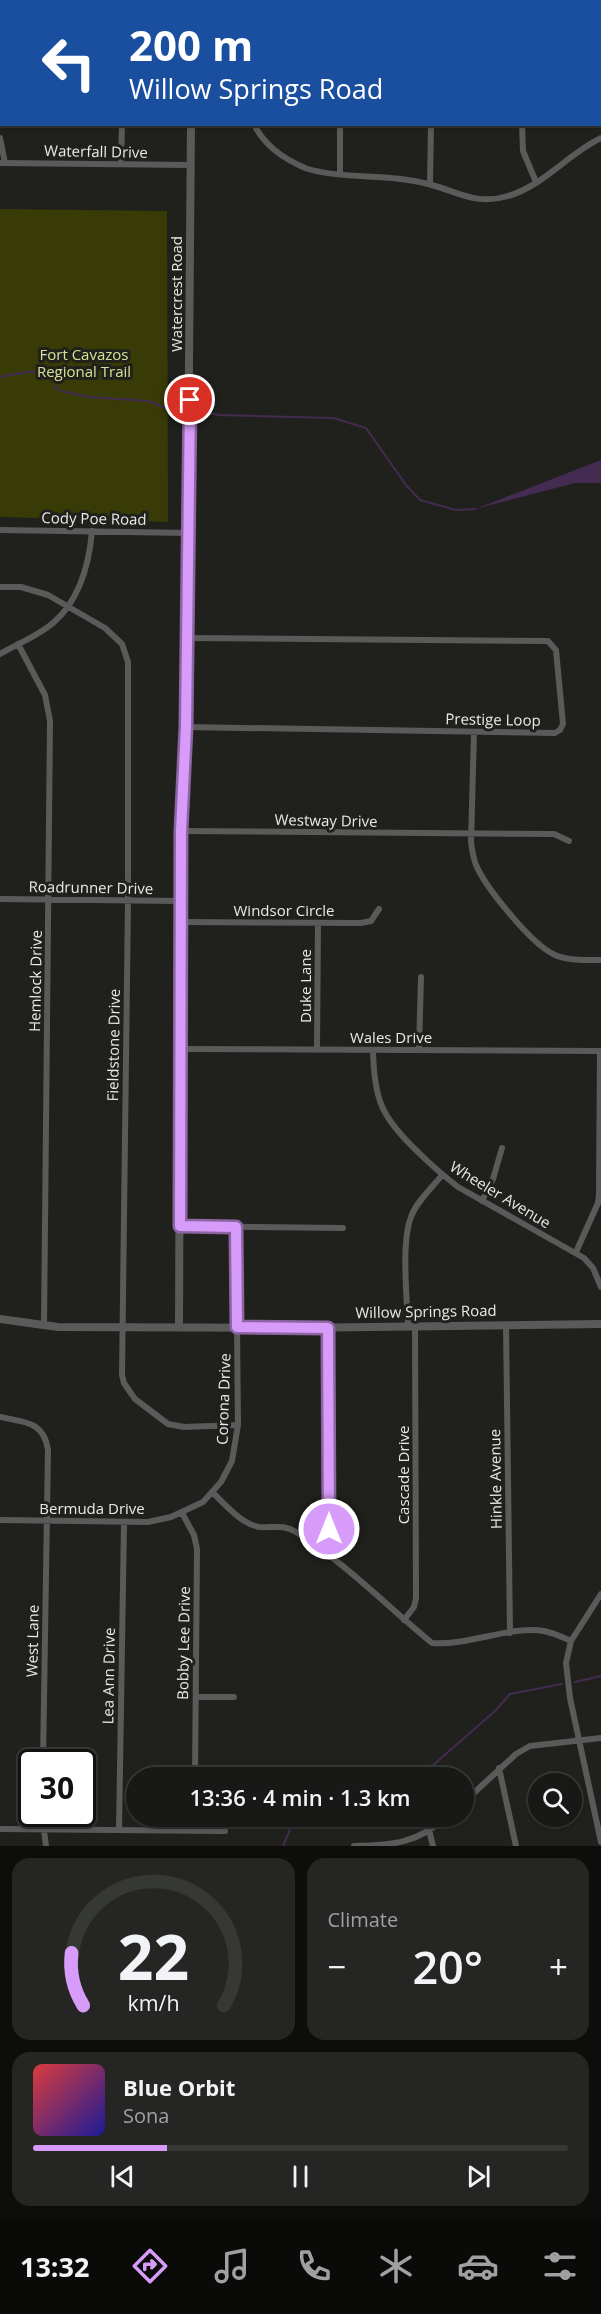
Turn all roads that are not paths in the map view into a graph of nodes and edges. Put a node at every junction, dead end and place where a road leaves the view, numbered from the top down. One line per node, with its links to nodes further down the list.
1 (122, 126): 10 (street)
2 (190, 126): 11 (street, Watercrest Road)
3 (255, 126): 12 (street)
4 (340, 126): 12 (street)
5 (431, 126): 14 (street)
6 (522, 126): 13 (street)
7 (0, 138): 9 (street)
8 (601, 138): 13 (street)
9 (3, 162): 10 (street, Waterfall Drive)
10 (121, 165): 11 (street, Waterfall Drive)
11 (191, 165): 17 (street, Watercrest Road)
12 (340, 173): 14 (street)
13 (536, 182): 14 (street)
14 (430, 184)
15 (0, 530): 16 (street, Cody Poe Road)
16 (92, 531): 17 (street, Cody Poe Road); 19 (street)
17 (189, 533): 20 (street, Watercrest Road)
18 (0, 587): 19 (street, Fieldstone Drive)
19 (67, 606): 21 (street); 30 (street, Fieldstone Drive)
20 (187, 638): 23 (street, Watercrest Road); 24 (street, Prestige Loop)
21 (18, 644): 22 (street); 29 (street, Hemlock Drive)
22 (0, 654)
23 (186, 727): 24 (street, Prestige Loop); 25 (street, Watercrest Road)
24 (474, 732): 26 (street)
25 (181, 831): 26 (street, Westway Drive); 31 (street, Watercrest Road)
26 (471, 835): 27 (street, Westway Drive); 35 (street)
27 (569, 841)
28 (0, 899): 29 (street, Roadrunner Drive)
29 (49, 899): 30 (street, Roadrunner Drive); 53 (street, Hemlock Drive)
30 (128, 901): 31 (street, Roadrunner Drive); 55 (street, Fieldstone Drive)
31 (182, 901): 33 (street, Watercrest Road)
32 (379, 909): 34 (street, Windsor Circle)
33 (182, 922): 34 (street, Windsor Circle); 37 (street, Watercrest Road)
34 (318, 923): 39 (street, Duke Lane)
35 (601, 960)
36 (422, 977): 38 (street)
37 (180, 1048): 39 (street, Wales Drive); 45 (street, Watercrest Road)
38 (419, 1049): 40 (street, Wales Drive); 41 (street, Wales Drive)
39 (317, 1050): 40 (street, Wales Drive)
40 (373, 1050): 43 (street, Wheeler Avenue)
41 (600, 1051): 48 (street)
42 (502, 1148): 44 (street)
43 (442, 1175): 44 (street, Wheeler Avenue); 54 (street, Cascade Drive)
44 (482, 1201): 48 (street, Wheeler Avenue)
45 (180, 1226): 46 (street); 56 (street, Watercrest Road)
46 (236, 1227): 47 (street); 57 (street, Corona Drive)
47 (343, 1228)
48 (576, 1252): 49 (street, Wheeler Avenue)
49 (601, 1287)
50 (0, 1319): 53 (street, Willow Springs Road)
51 (506, 1324): 52 (street, Willow Springs Road); 54 (street, Willow Springs Road); 69 (street, Hinkle Avenue)
52 (601, 1324)
53 (44, 1326): 55 (street, Willow Springs Road)
54 (412, 1326): 58 (street, Willow Springs Road); 68 (street, Cascade Drive)
55 (122, 1327): 56 (street, Willow Springs Road); 60 (street, Fieldstone Drive)
56 (179, 1327): 57 (street, Willow Springs Road)
57 (237, 1327): 58 (street, Willow Springs Road); 60 (street, Corona Drive)
58 (328, 1328): 66 (street)
59 (0, 1417): 64 (street, West Lane)
60 (238, 1425): 61 (street, Corona Drive)
61 (212, 1492): 62 (street, Bermuda Drive); 66 (street)
62 (182, 1513): 65 (street, Bermuda Drive); 71 (street, Bobby Lee Drive)
63 (0, 1520): 64 (street, Bermuda Drive)
64 (46, 1520): 65 (street, Bermuda Drive); 75 (street, West Lane)
65 (123, 1523): 84 (street, Lea Ann Drive)
66 (321, 1548): 68 (street)
67 (601, 1594): 70 (street)
68 (404, 1620): 69 (street)
69 (510, 1634): 70 (street)
70 (571, 1641): 74 (street)
71 (196, 1697): 72 (street); 76 (street, Bobby Lee Drive)
72 (234, 1697)
73 (601, 1738): 74 (street)
74 (579, 1740): 77 (street); 88 (street)
75 (43, 1749)
76 (195, 1767)
77 (499, 1768): 78 (street); 92 (street)
78 (474, 1792)
79 (44, 1827): 83 (street)
80 (194, 1827): 86 (street)
81 (433, 1827): 85 (street)
82 (0, 1829): 83 (street)
83 (44, 1830): 84 (street); 89 (street)
84 (119, 1830): 86 (street)
85 (429, 1830): 90 (street); 91 (street)
86 (194, 1831): 87 (street)
87 (225, 1831)
88 (601, 1842)
89 (46, 1846)
90 (354, 1846)
91 (433, 1846)
92 (516, 1846)

